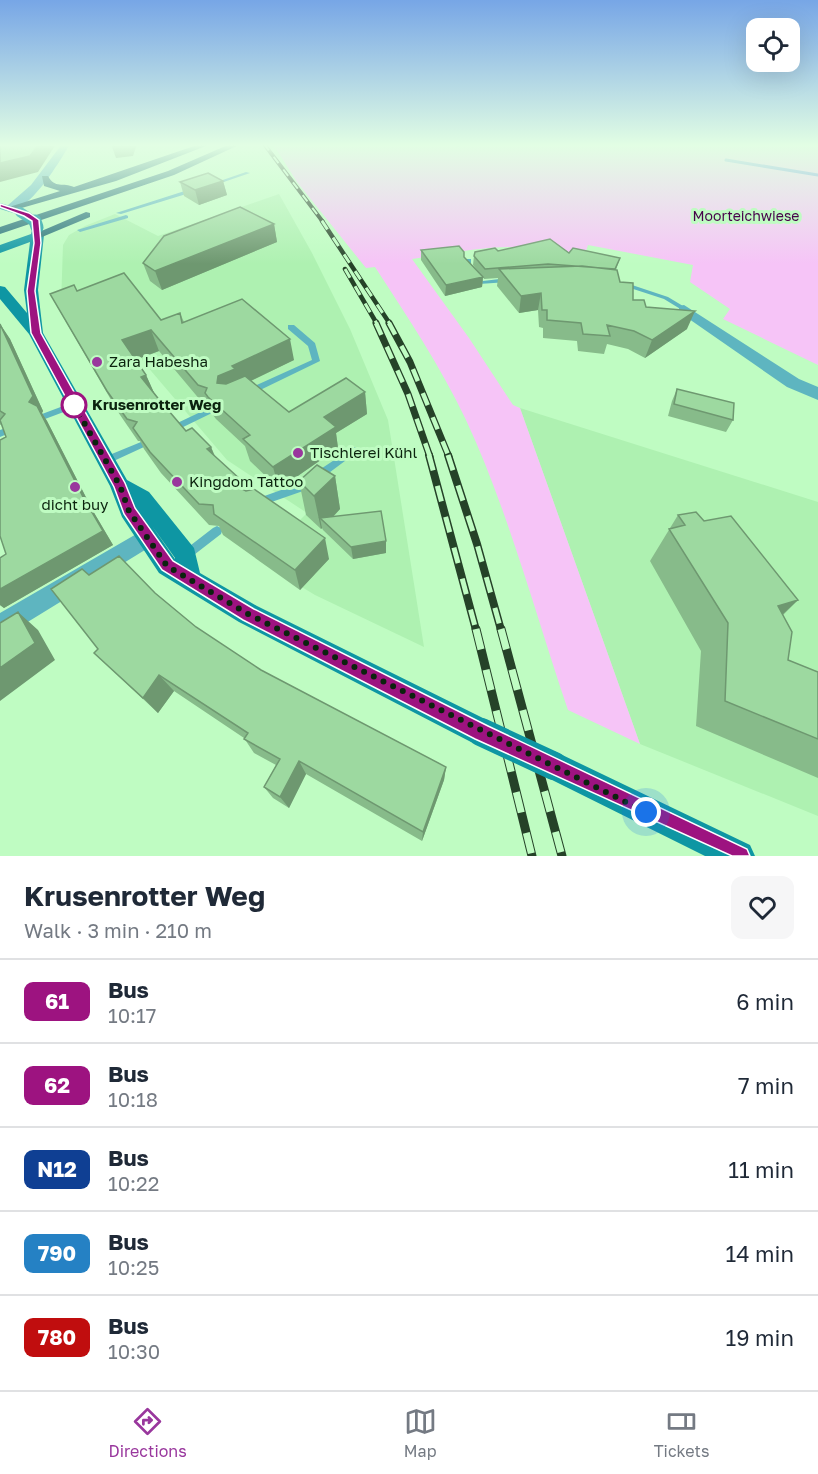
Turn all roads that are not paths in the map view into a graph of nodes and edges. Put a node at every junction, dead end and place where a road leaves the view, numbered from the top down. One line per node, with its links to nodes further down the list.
1 (39, 184): 9 (street)
2 (47, 184): 8 (highway)
3 (95, 184): 8 (highway)
4 (122, 184): 12 (highway)
5 (139, 184): 14 (highway)
6 (167, 184): 15 (highway)
7 (213, 184): 10 (lane)
8 (84, 188): 9 (highway)
9 (8, 209): 15 (main road, bridge)
10 (119, 213)
11 (126, 217): 13 (lane)
12 (0, 224)
13 (80, 230)
14 (0, 231)
15 (38, 231): 16 (main road); 23 (main road)
16 (0, 249)
17 (469, 260): 18 (lane)
18 (513, 279)
19 (610, 281): 21 (lane)
20 (0, 290): 23 (main road)
21 (684, 309): 24 (street)
22 (291, 327): 25 (lane)
23 (36, 333): 26 (main road)
24 (818, 394)
25 (239, 397)
26 (74, 405): 28 (lane); 32 (main road)
27 (209, 411): 29 (lane)
28 (45, 416)
29 (174, 428)
30 (141, 445): 32 (lane)
31 (354, 450): 34 (lane)
32 (105, 461): 33 (main road)
33 (120, 486): 36 (main road); 37 (main road)
34 (254, 506)
35 (217, 531): 37 (lane)
36 (145, 538): 37 (main road); 38 (street)
37 (188, 567): 39 (main road, bridge)
38 (0, 627)
39 (739, 856)

